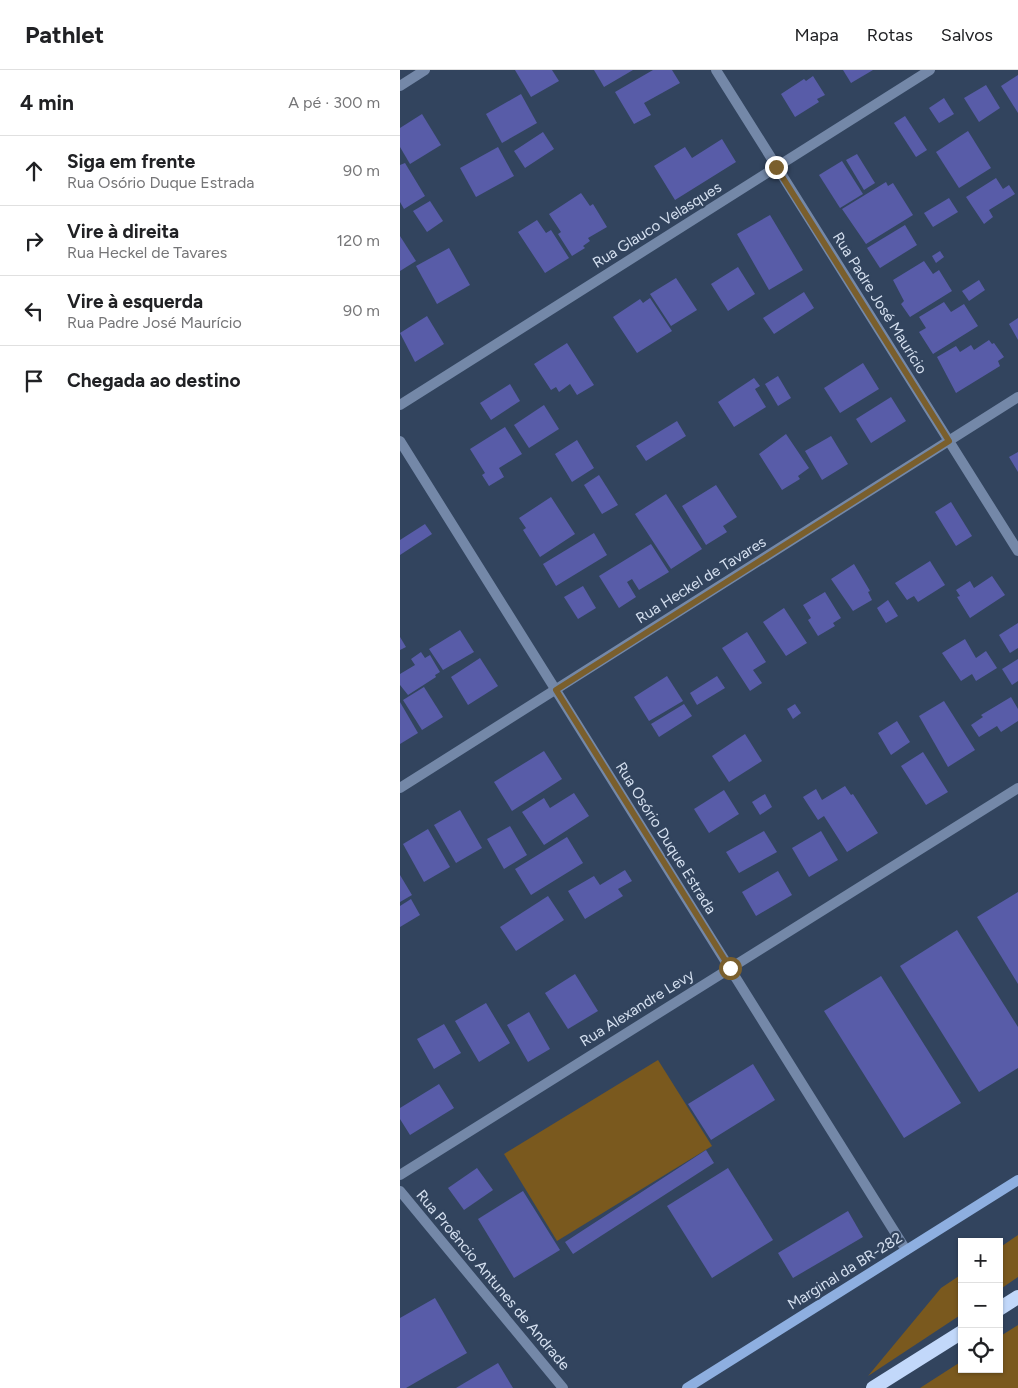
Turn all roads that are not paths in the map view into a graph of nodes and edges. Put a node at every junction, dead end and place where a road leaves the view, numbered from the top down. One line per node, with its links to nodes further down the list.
1 (425, 70): 4 (street)
2 (716, 70): 5 (street, Rua Padre José Maurício)
3 (930, 70): 5 (street, Rua Glauco Velasques)
4 (400, 86)
5 (776, 167): 7 (street, Rua Glauco Velasques); 9 (street, Rua Padre José Maurício)
6 (1018, 397): 9 (street, Rua Heckel de Tavares)
7 (400, 405)
8 (400, 441): 11 (street, Rua Osório Duque Estrada)
9 (949, 441): 10 (street, Rua Padre José Maurício); 11 (street, Rua Heckel de Tavares)
10 (1018, 551)
11 (556, 690): 12 (street, Rua Heckel de Tavares); 14 (street, Rua Osório Duque Estrada)
12 (400, 788)
13 (1018, 788): 14 (street, Rua Alexandre Levy)
14 (730, 968): 15 (street, Rua Alexandre Levy); 18 (street, Rua Osório Duque Estrada)
15 (400, 1175)
16 (1018, 1180): 18 (main road, Marginal da BR-282)
17 (400, 1191): 22 (street, Rua Proêncio Antunes de Andrade)
18 (906, 1250): 23 (main road, Marginal da BR-282)
19 (1018, 1297): 20 (highway)
20 (1003, 1306)
21 (958, 1335): 24 (highway)
22 (563, 1388)
23 (687, 1388)
24 (873, 1388)

